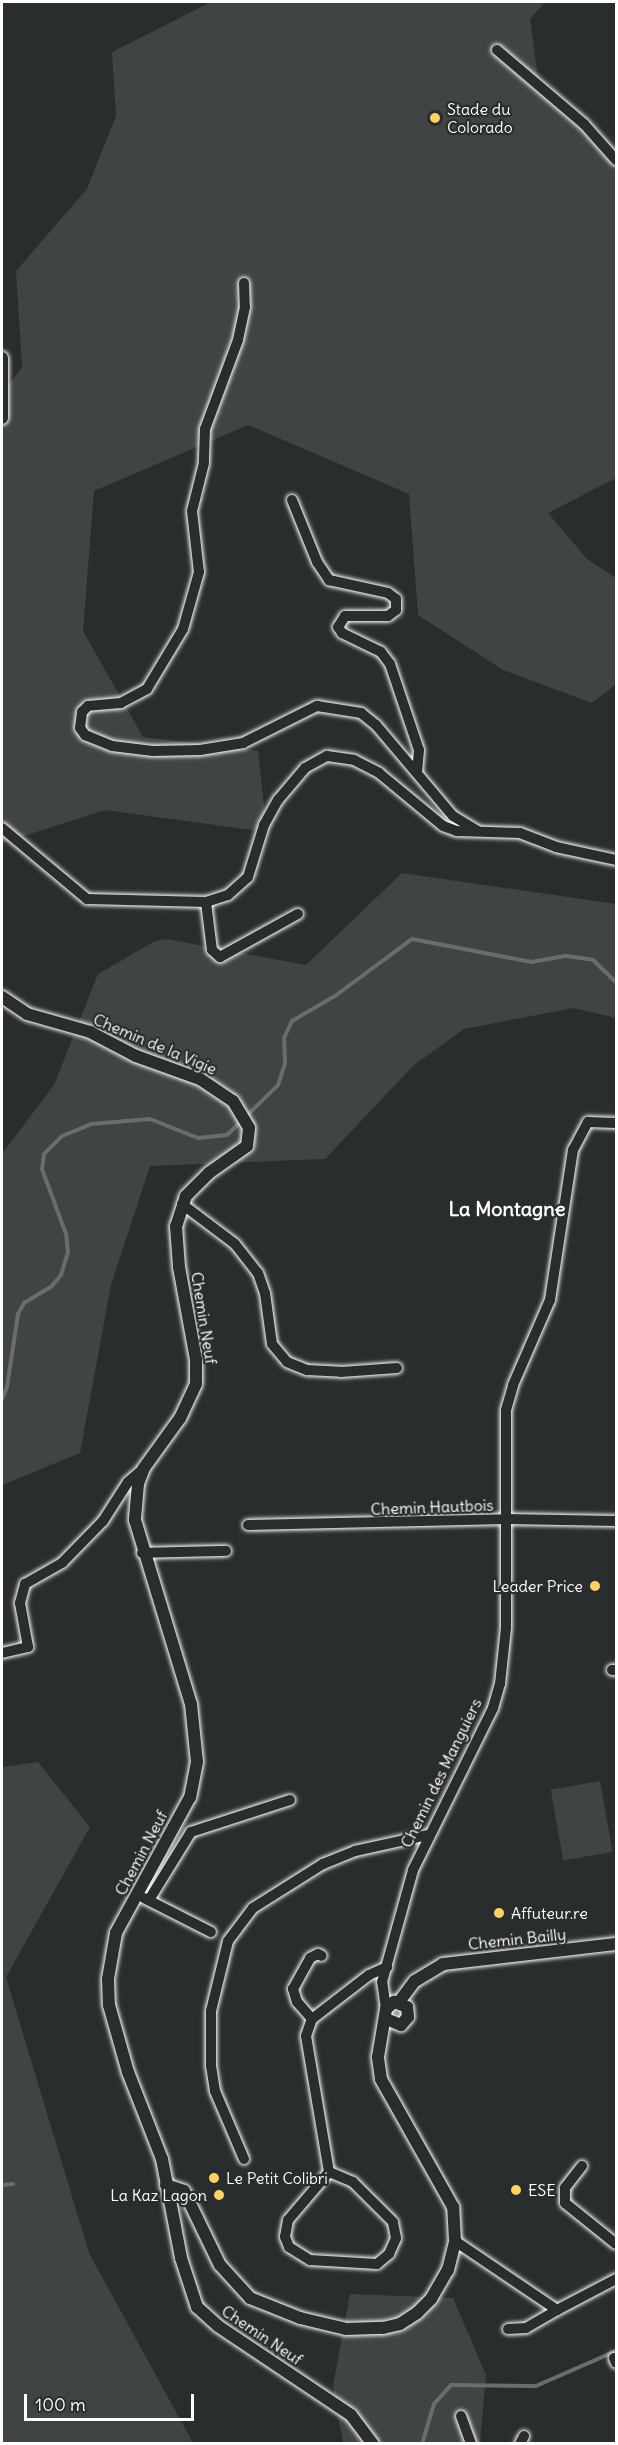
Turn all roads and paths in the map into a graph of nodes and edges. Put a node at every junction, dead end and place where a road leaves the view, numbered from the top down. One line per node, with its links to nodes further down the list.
1 (497, 50): 2 (street)
2 (616, 160)
3 (244, 283): 7 (street)
4 (2, 358): 5 (street)
5 (2, 418)
6 (292, 500): 7 (street)
7 (417, 772): 9 (street)
8 (2, 828): 11 (street)
9 (478, 831): 10 (street); 11 (street)
10 (616, 860)
11 (206, 902): 12 (street)
12 (298, 914)
13 (2, 997): 15 (street, Chemin de la Vigie)
14 (616, 1123): 18 (street, Chemin des Manguiers)
15 (182, 1204): 16 (street); 17 (street, Chemin Neuf)
16 (397, 1368)
17 (144, 1468): 22 (street, Chemin Neuf); 23 (street)
18 (507, 1519): 19 (street, Chemin Hautbois); 20 (street, Chemin Hautbois); 25 (street, Chemin des Manguiers)
19 (616, 1521)
20 (248, 1525)
21 (226, 1551): 22 (street)
22 (142, 1553): 26 (street, Chemin Neuf)
23 (2, 1653)
24 (290, 1800): 26 (street)
25 (428, 1835): 30 (street, Chemin des Manguiers); 33 (street)
26 (143, 1897): 27 (street); 36 (street, Chemin Neuf)
27 (211, 1932)
28 (616, 1944): 31 (street, Chemin Bailly)
29 (322, 1956): 32 (street)
30 (387, 1967): 31 (street, Chemin des Manguiers); 32 (street)
31 (395, 2011): 37 (street, Chemin des Manguiers)
32 (312, 2019): 35 (street)
33 (244, 2159)
34 (582, 2166): 38 (street)
35 (329, 2172): 35 (street)
36 (166, 2185): 37 (street, Chemin des Manguiers); 43 (street, Chemin Neuf)
37 (455, 2241): 40 (street)
38 (616, 2244)
39 (616, 2279): 40 (street)
40 (557, 2310): 41 (street)
41 (508, 2329)
42 (461, 2416): 44 (street)
43 (373, 2444)
44 (471, 2444)

